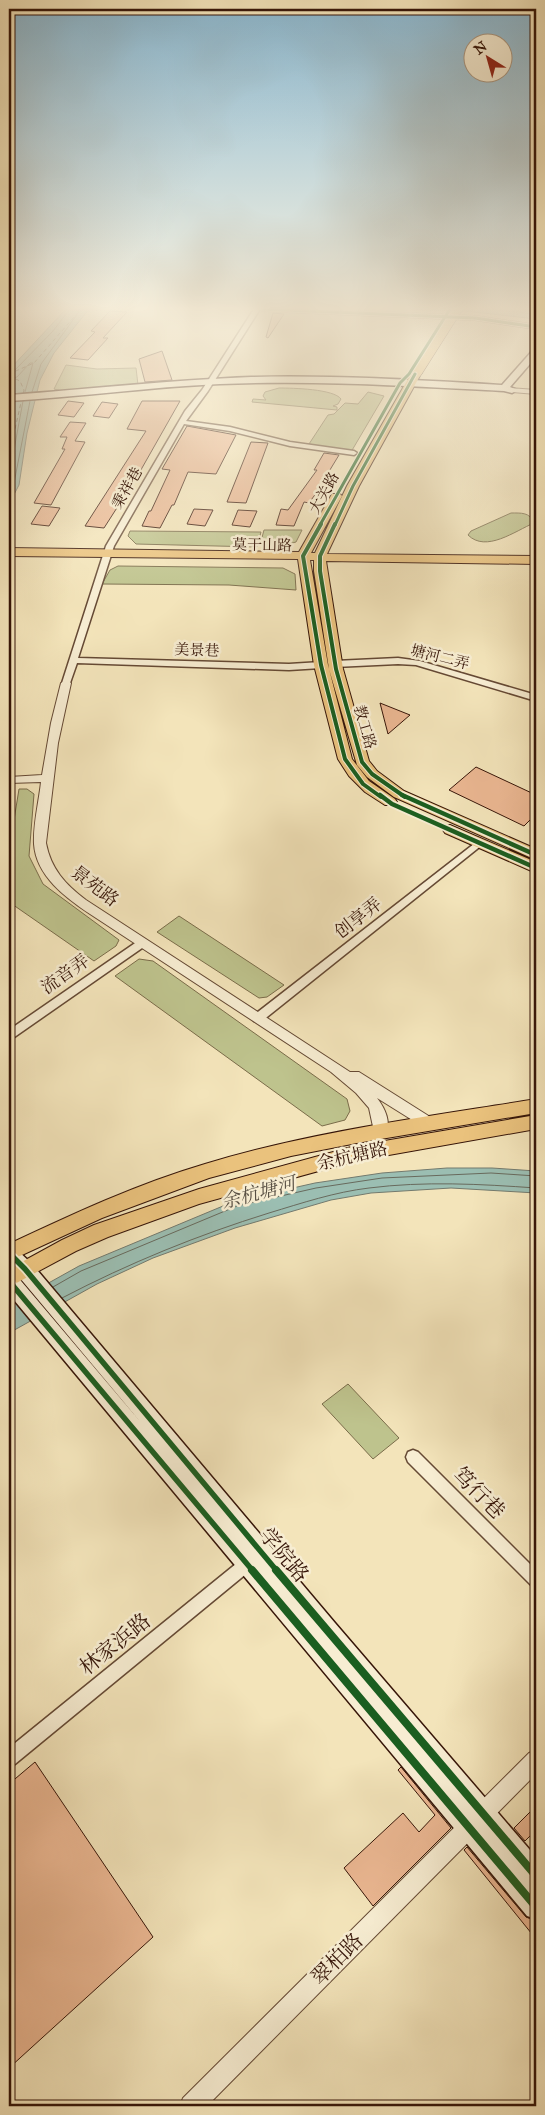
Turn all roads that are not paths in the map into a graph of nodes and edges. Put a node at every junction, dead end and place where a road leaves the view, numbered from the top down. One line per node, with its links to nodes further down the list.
1 (191, 408): 7 (street, 秉祥巷)
2 (390, 408): 8 (main road, 大关路)
3 (392, 408): 9 (main road, 大关路)
4 (186, 423): 5 (street)
5 (354, 453)
6 (13, 554): 7 (main road, 莫干山路)
7 (107, 556): 8 (main road, 莫干山路); 12 (street, 景苑路)
8 (304, 559): 9 (main road, 莫干山路); 13 (main road, 教工路)
9 (320, 560): 10 (main road, 莫干山路); 11 (main road, 莫干山路); 13 (main road, 教工路)
10 (536, 560)
11 (536, 565)
12 (73, 660): 13 (street, 美景巷); 14 (street, 景苑路)
13 (328, 664): 15 (street, 塘河二弄); 18 (main road, 教工路); 19 (main road, 教工路)
14 (66, 683): 16 (street, 景苑路)
15 (536, 698)
16 (46, 778): 17 (street); 21 (street, 景苑路)
17 (9, 780)
18 (479, 843): 20 (main road, 教工路); 22 (street, 创享弄)
19 (536, 854)
20 (536, 868)
21 (142, 942): 22 (street, 景苑路); 23 (street, 流音弄)
22 (258, 1018): 24 (street, 景苑路)
23 (9, 1034)
24 (344, 1073): 27 (street, 景苑路); 28 (street, 景苑路)
25 (536, 1106): 27 (main road, 余杭塘路)
26 (536, 1122): 30 (main road, 余杭塘路)
27 (430, 1124): 28 (main road, 余杭塘路)
28 (380, 1132): 29 (main road, 余杭塘路)
29 (9, 1253): 30 (main road, 学院路)
30 (14, 1276): 31 (main road, 学院路); 31 (main road, 学院路)
31 (51, 1315): 33 (main road, 学院路); 37 (main road, 学院路)
32 (413, 1457): 34 (street, 笃行巷)
33 (247, 1564): 35 (street, 林家浜路); 37 (main road, 学院路)
34 (536, 1580)
35 (9, 1758)
36 (536, 1760): 37 (street, 翠柏路)
37 (476, 1820): 38 (main road, 学院路); 39 (main road, 学院路); 40 (street, 翠柏路)
38 (536, 1876)
39 (536, 1907)
40 (191, 2106)

